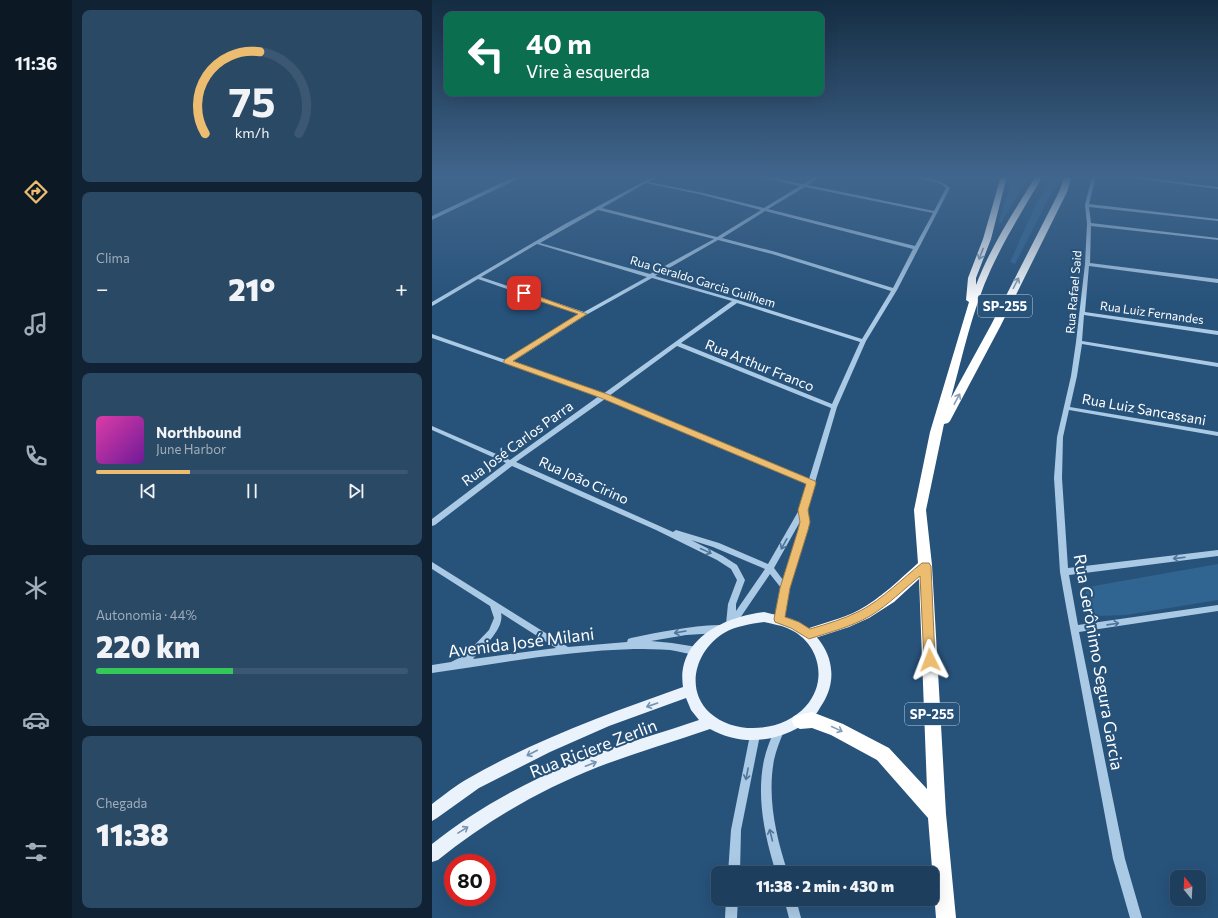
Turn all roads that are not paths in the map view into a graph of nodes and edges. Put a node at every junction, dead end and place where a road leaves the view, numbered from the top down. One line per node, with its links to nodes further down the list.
1 (578, 219): 15 (street)
2 (641, 219): 13 (street)
3 (749, 219): 13 (street)
4 (802, 219): 16 (street)
5 (931, 219): 16 (street)
6 (992, 219): 26 (highway, SP-255, one-way to 26)
7 (1013, 219): 26 (highway, SP-255)
8 (1049, 219): 38 (highway, SP-255, one-way to 8)
9 (1089, 219): 12 (street, Rua Rafael Said)
10 (1208, 219): 11 (street)
11 (1218, 220)
12 (1089, 224): 14 (street); 17 (street, Rua Rafael Said)
13 (719, 238): 18 (street); 21 (street)
14 (1218, 239)
15 (537, 243): 18 (street, Rua Geraldo Garcia Guilhem); 19 (street)
16 (916, 248): 21 (street)
17 (1087, 264): 20 (street); 24 (street, Rua Rafael Said)
18 (651, 276): 22 (street, Rua Geraldo Garcia Guilhem); 25 (street)
19 (479, 278): 23 (street); 25 (street)
20 (1218, 281)
21 (894, 290): 29 (street)
22 (736, 301): 29 (street, Rua Geraldo Garcia Guilhem); 31 (street, Rua José Carlos Parra)
23 (432, 304)
24 (1082, 313): 27 (street, Rua Luiz Fernandes); 30 (street, Rua Rafael Said)
25 (584, 314): 32 (street)
26 (969, 316): 38 (highway, SP-255)
27 (1218, 333)
28 (432, 336): 32 (street)
29 (863, 341): 35 (street)
30 (1079, 342): 33 (street); 36 (street, Rua Rafael Said)
31 (678, 344): 34 (street, Rua José Carlos Parra); 35 (street, Rua Arthur Franco)
32 (507, 362): 34 (street)
33 (1218, 365)
34 (604, 396): 40 (street, Rua José Carlos Parra); 41 (street)
35 (834, 407): 41 (street)
36 (1067, 408): 39 (street, Rua Luiz Sancassani); 49 (street, Rua Gerônimo Segura Garcia)
37 (432, 428): 40 (street, Rua João Cirino)
38 (936, 432): 47 (highway, SP-255)
39 (1218, 434)
40 (512, 462): 43 (street, Rua José Carlos Parra); 44 (street, Rua João Cirino)
41 (812, 483): 42 (street)
42 (803, 510): 48 (street, one-way to 48); 50 (street)
43 (432, 523)
44 (659, 528): 48 (street); 54 (street, one-way to 54)
45 (1218, 552): 49 (street, one-way to 49)
46 (432, 565): 51 (street)
47 (925, 566): 56 (highway); 68 (highway, SP-255)
48 (770, 568): 50 (street); 54 (street)
49 (1064, 572): 55 (street, Rua Gerônimo Segura Garcia)
50 (785, 588): 53 (street)
51 (494, 604): 58 (street); 60 (street)
52 (1218, 608): 55 (street, one-way to 52)
53 (779, 619): 54 (main road); 56 (main road)
54 (728, 625): 57 (street, Avenida José Milani, one-way to 57); 59 (main road)
55 (1074, 629): 77 (street, Rua Gerônimo Segura Garcia)
56 (809, 634): 63 (main road)
57 (615, 646): 58 (street, Avenida José Milani); 59 (street, Avenida José Milani)
58 (566, 650): 60 (street, Avenida José Milani)
59 (697, 651): 62 (main road)
60 (448, 667): 61 (street, Avenida José Milani)
61 (432, 670)
62 (689, 691): 64 (main road); 67 (main road, Rua Riciere Zerlin, one-way to 67)
63 (800, 720): 65 (main road); 68 (highway, one-way to 68)
64 (710, 723): 66 (main road); 69 (main road, Rua Riciere Zerlin, one-way to 64)
65 (779, 731): 66 (main road); 71 (street, one-way to 65)
66 (755, 735): 70 (street, one-way to 70)
67 (432, 813)
68 (937, 814): 76 (highway, SP-255)
69 (432, 854)
70 (734, 866)
71 (780, 866)
72 (732, 906): 74 (street)
73 (792, 906): 75 (street)
74 (731, 918)
75 (796, 918)
76 (946, 918)
77 (1136, 918)

